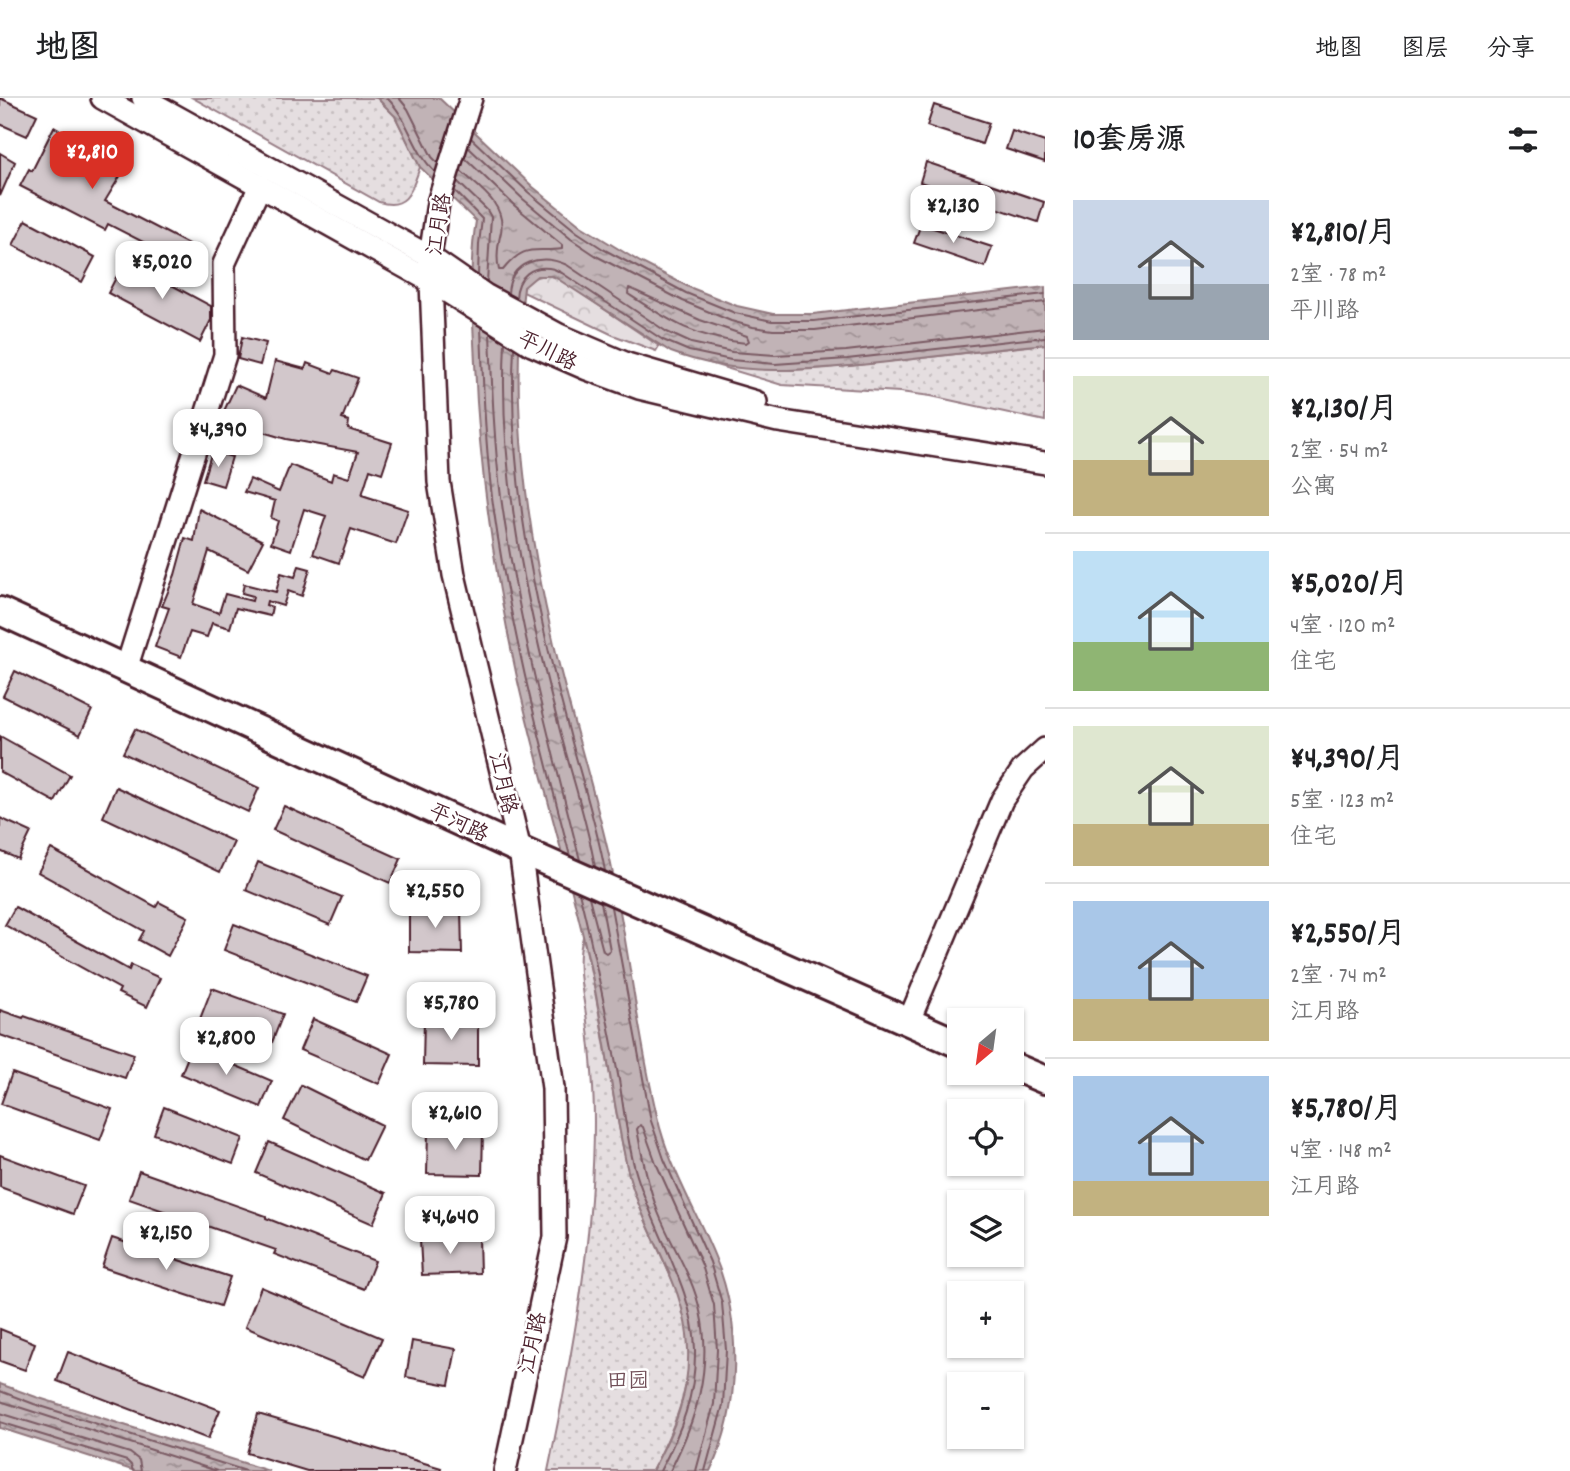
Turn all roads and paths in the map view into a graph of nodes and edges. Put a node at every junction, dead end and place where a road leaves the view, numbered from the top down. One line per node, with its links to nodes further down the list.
1 (102, 98): 4 (street, 平川路)
2 (143, 98): 5 (street, 平川路)
3 (470, 101): 5 (street, 江月路)
4 (260, 186): 6 (street, 平川路); 10 (street)
5 (430, 257): 6 (street, 江月路); 7 (street, 平川路)
6 (432, 282): 8 (street, 平川路); 12 (street, 江月路)
7 (1045, 449)
8 (1045, 463)
9 (0, 611): 10 (main road, 平河路)
10 (126, 669): 12 (main road, 平河路)
11 (1045, 749): 13 (street)
12 (520, 850): 13 (main road, 平河路); 17 (street, 江月路)
13 (908, 1023): 14 (main road, 平河路)
14 (947, 1039)
15 (1024, 1071): 16 (main road)
16 (1045, 1080)
17 (505, 1471)

